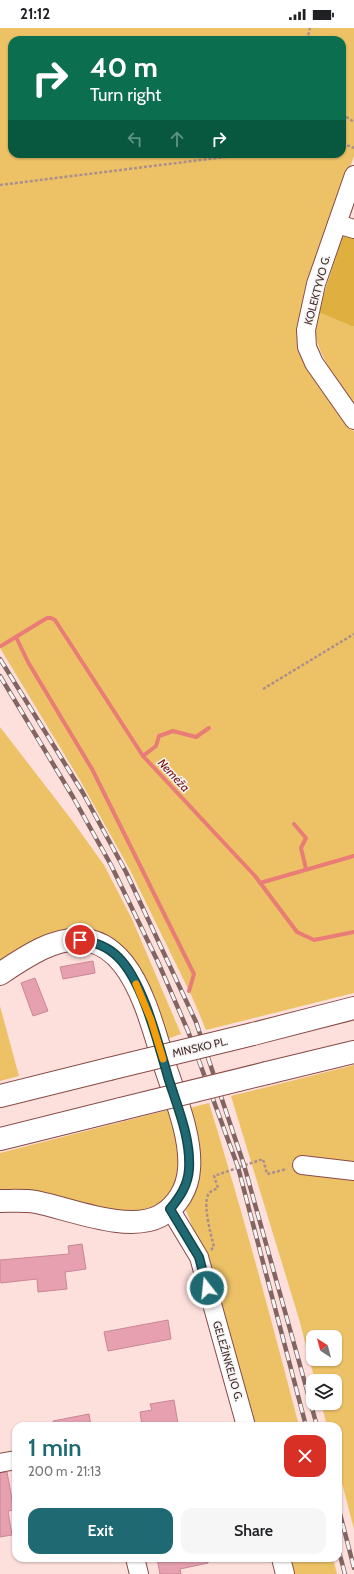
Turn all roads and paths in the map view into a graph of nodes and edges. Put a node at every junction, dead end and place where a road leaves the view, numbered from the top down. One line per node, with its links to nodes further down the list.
1 (217, 158): 3 (path)
2 (354, 175): 4 (street, KOLEKTYVO G.)
3 (0, 185)
4 (337, 224): 5 (street); 6 (street, KOLEKTYVO G.)
5 (354, 229)
6 (354, 420)
7 (354, 634): 8 (path)
8 (262, 689)
9 (0, 974): 17 (highway)
10 (354, 1008): 12 (highway, MINSKO PL., bridge)
11 (354, 1052): 13 (highway, bridge)
12 (0, 1096)
13 (0, 1139)
14 (302, 1166): 15 (street); 18 (path)
15 (354, 1171)
16 (0, 1201): 17 (highway)
17 (170, 1209): 18 (street, GELEŽINKELIO G.)
18 (199, 1257): 19 (street, GELEŽINKELIO G.)
19 (245, 1422)
20 (12, 1461): 21 (street)
21 (0, 1464)
22 (136, 1562): 24 (street)
23 (282, 1562): 25 (street)
24 (139, 1574)
25 (285, 1574)

